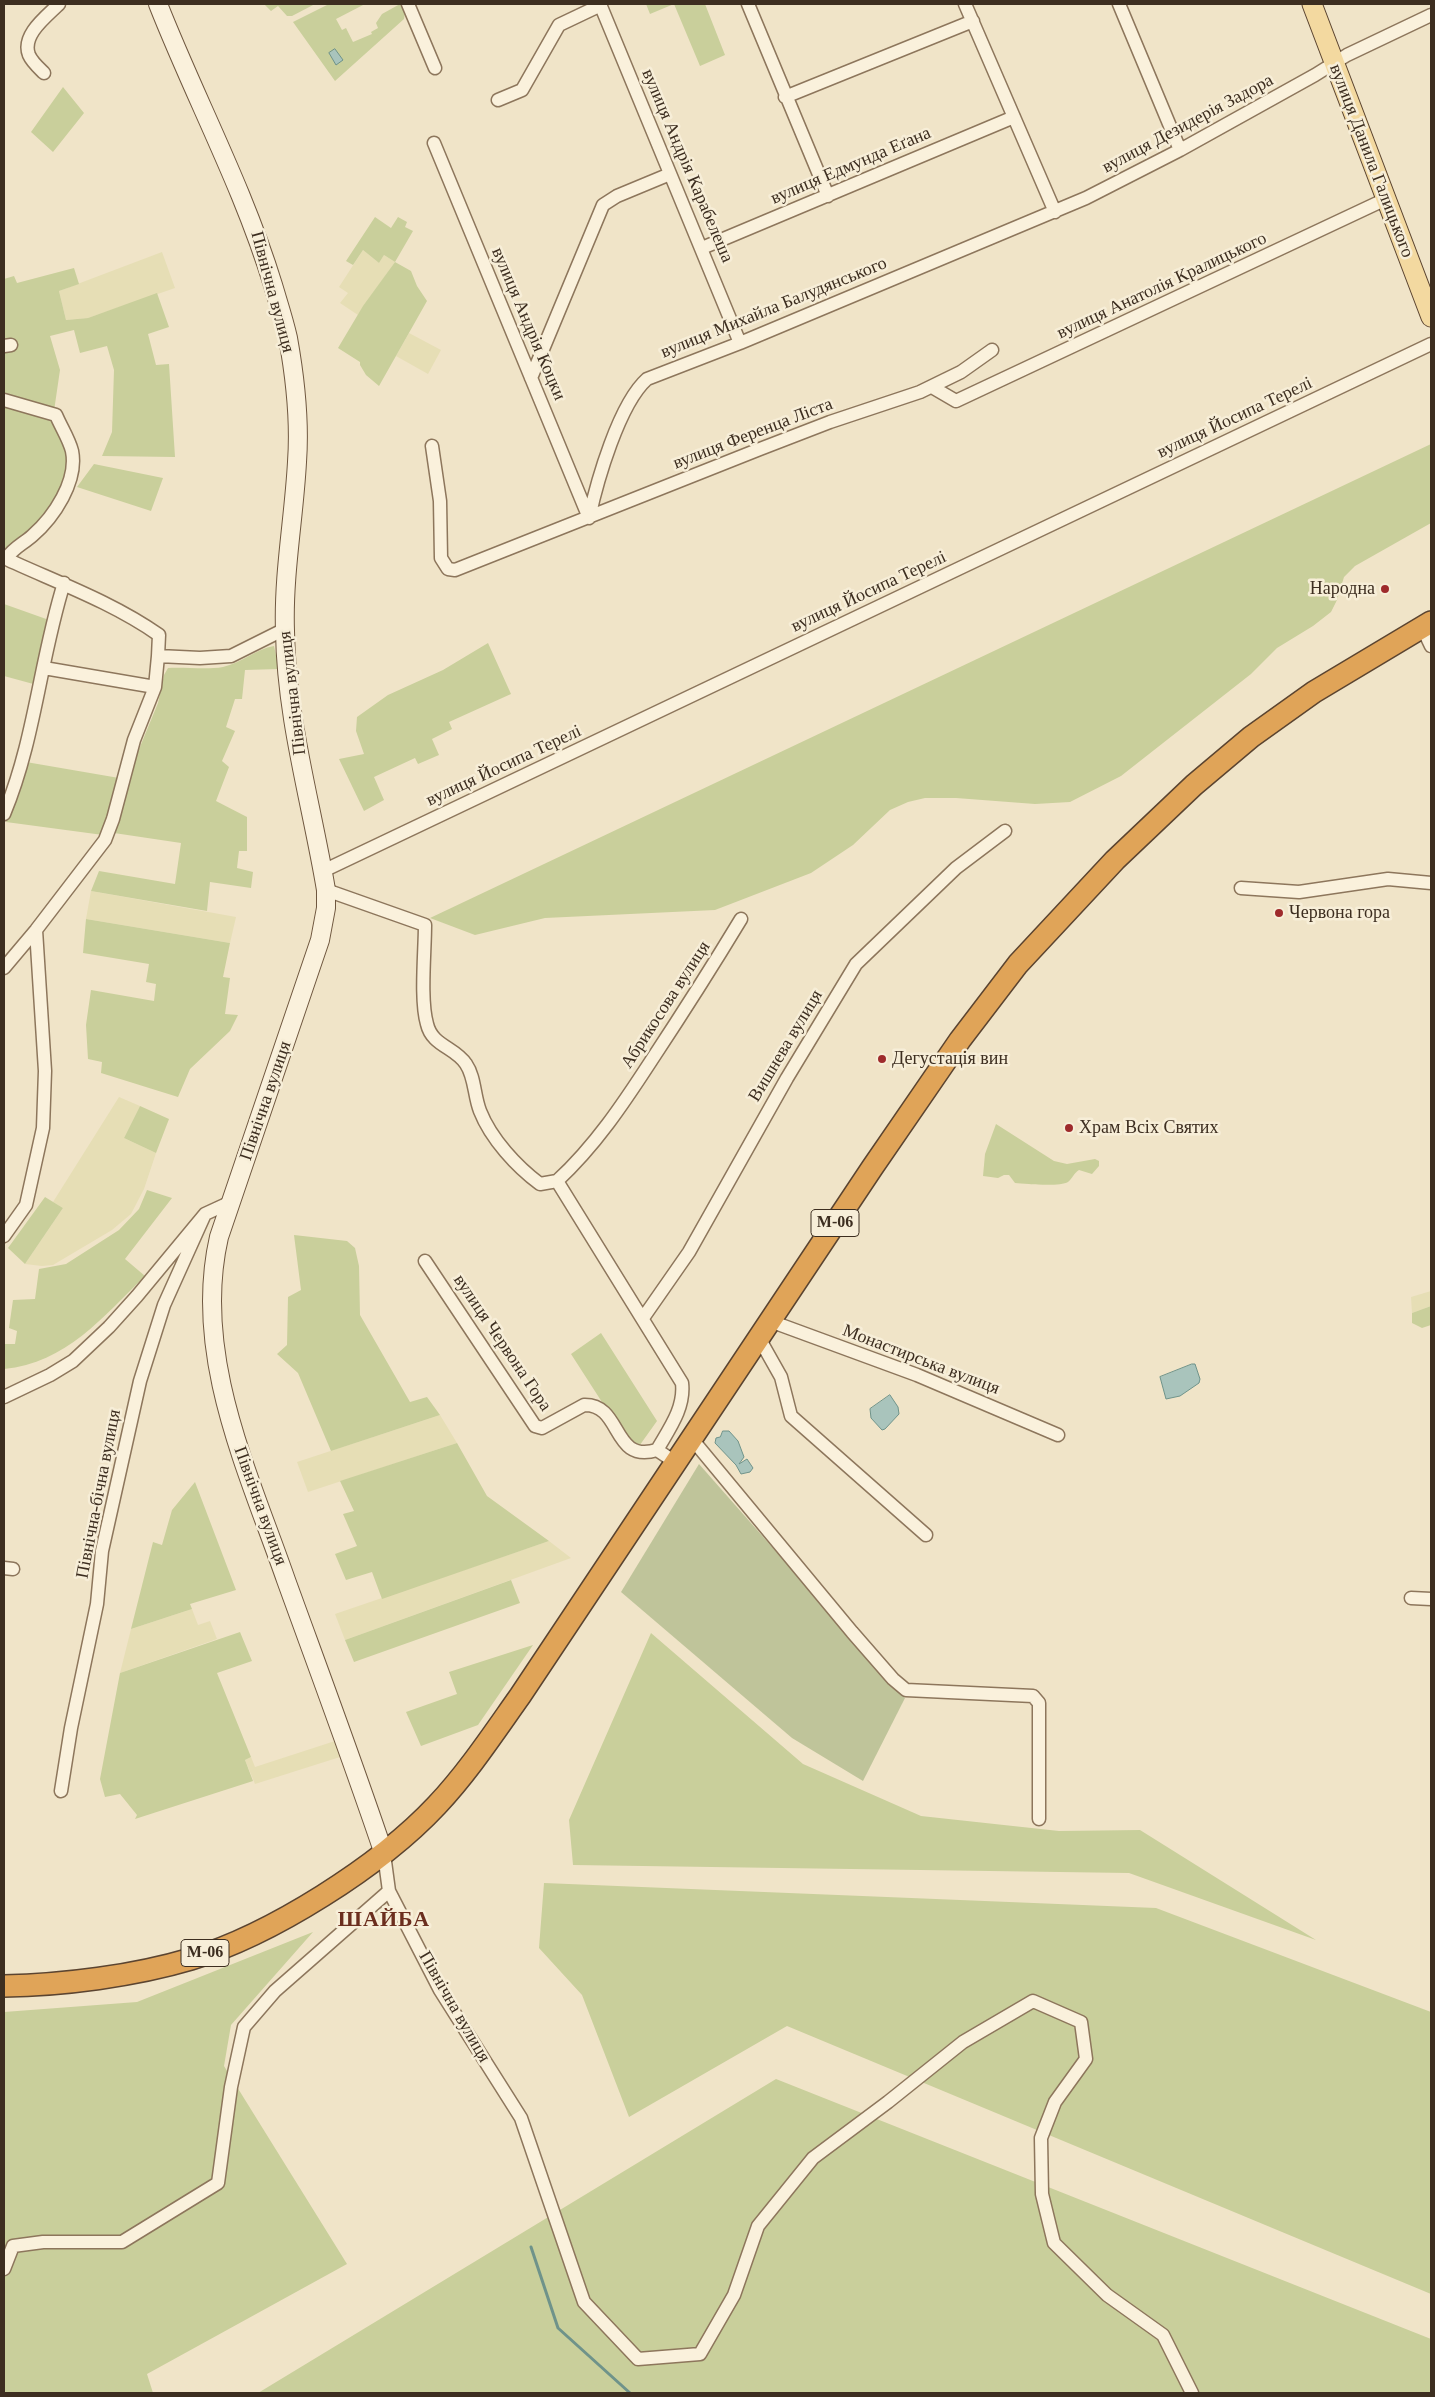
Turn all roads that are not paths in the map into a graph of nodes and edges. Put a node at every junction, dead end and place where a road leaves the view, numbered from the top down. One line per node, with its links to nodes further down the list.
1 (59, 4): 13 (street)
2 (158, 4): 36 (street, Північна вулиця)
3 (408, 4): 12 (street)
4 (600, 4): 15 (street); 19 (street, вулиця Андрія Карабелеша)
5 (748, 4): 14 (street)
6 (965, 4): 10 (street)
7 (1119, 4): 18 (street)
8 (1312, 4): 11 (main road, вулиця Данила Галицького)
9 (1431, 16): 11 (street, вулиця Дезидерія Задора)
10 (973, 21): 14 (street); 16 (street)
11 (1334, 62): 18 (street, вулиця Дезидерія Задора); 21 (main road, вулиця Данила Галицького)
12 (434, 68)
13 (44, 73)
14 (785, 97): 20 (street)
15 (498, 100)
16 (1014, 117): 20 (street, вулиця Едмунда Еґана); 22 (street)
17 (434, 143): 28 (street, вулиця Андрія Коцки)
18 (1180, 150): 22 (street, вулиця Дезидерія Задора)
19 (670, 174): 23 (street, вулиця Андрія Карабелеша); 28 (street)
20 (828, 196): 23 (street, вулиця Едмунда Еґана)
21 (1386, 199): 24 (main road, вулиця Данила Галицького); 29 (street, вулиця Анатолія Кралицького)
22 (1055, 212): 25 (street, вулиця Михайла Балудянського)
23 (702, 248): 25 (street, вулиця Андрія Карабелеша)
24 (1431, 317)
25 (740, 343): 32 (street, вулиця Михайла Балудянського)
26 (1431, 344): 43 (street, вулиця Йосипа Терелі)
27 (992, 350): 29 (street, вулиця Ференца Ліста)
28 (531, 378): 32 (street, вулиця Андрія Коцки)
29 (936, 390): 32 (street, вулиця Ференца Ліста)
30 (4, 400): 33 (street)
31 (432, 446): 32 (street, вулиця Ференца Ліста)
32 (589, 518)
33 (5, 558): 34 (street)
34 (64, 583): 38 (street); 39 (street)
35 (1426, 624): 37 (street); 56 (highway, М-06)
36 (285, 629): 38 (street); 43 (street, Північна вулиця)
37 (1431, 646)
38 (158, 656): 40 (street)
39 (44, 668): 40 (street); 41 (street)
40 (155, 686): 48 (street)
41 (4, 814)
42 (1005, 831): 55 (street, Вишнева вулиця)
43 (323, 872): 46 (street, Північна вулиця)
44 (1431, 883): 45 (street)
45 (1241, 888)
46 (326, 890): 50 (street); 51 (street, Північна вулиця)
47 (740, 919): 50 (street, Абрикосова вулиця)
48 (36, 930): 49 (street); 53 (street)
49 (4, 968)
50 (557, 1181): 55 (street)
51 (231, 1202): 52 (street); 67 (street, Північна вулиця)
52 (205, 1214): 57 (street); 65 (street, Північна-бічна вулиця)
53 (4, 1236)
54 (425, 1261): 60 (street, вулиця Червона Гора)
55 (643, 1318): 60 (street)
56 (764, 1330): 58 (street, Монастирська вулиця); 59 (highway, М-06); 62 (street)
57 (4, 1397)
58 (1058, 1435)
59 (692, 1439): 61 (highway, М-06); 66 (street)
60 (657, 1450): 61 (street)
61 (675, 1462): 67 (highway, М-06)
62 (926, 1535)
63 (1411, 1598): 64 (street)
64 (1431, 1599)
65 (61, 1791)
66 (1040, 1819)
67 (384, 1854): 68 (street, Північна вулиця); 69 (highway, М-06)
68 (389, 1891): 70 (street); 71 (street, Північна вулиця)
69 (4, 1986)
70 (4, 2269)
71 (1192, 2393)

